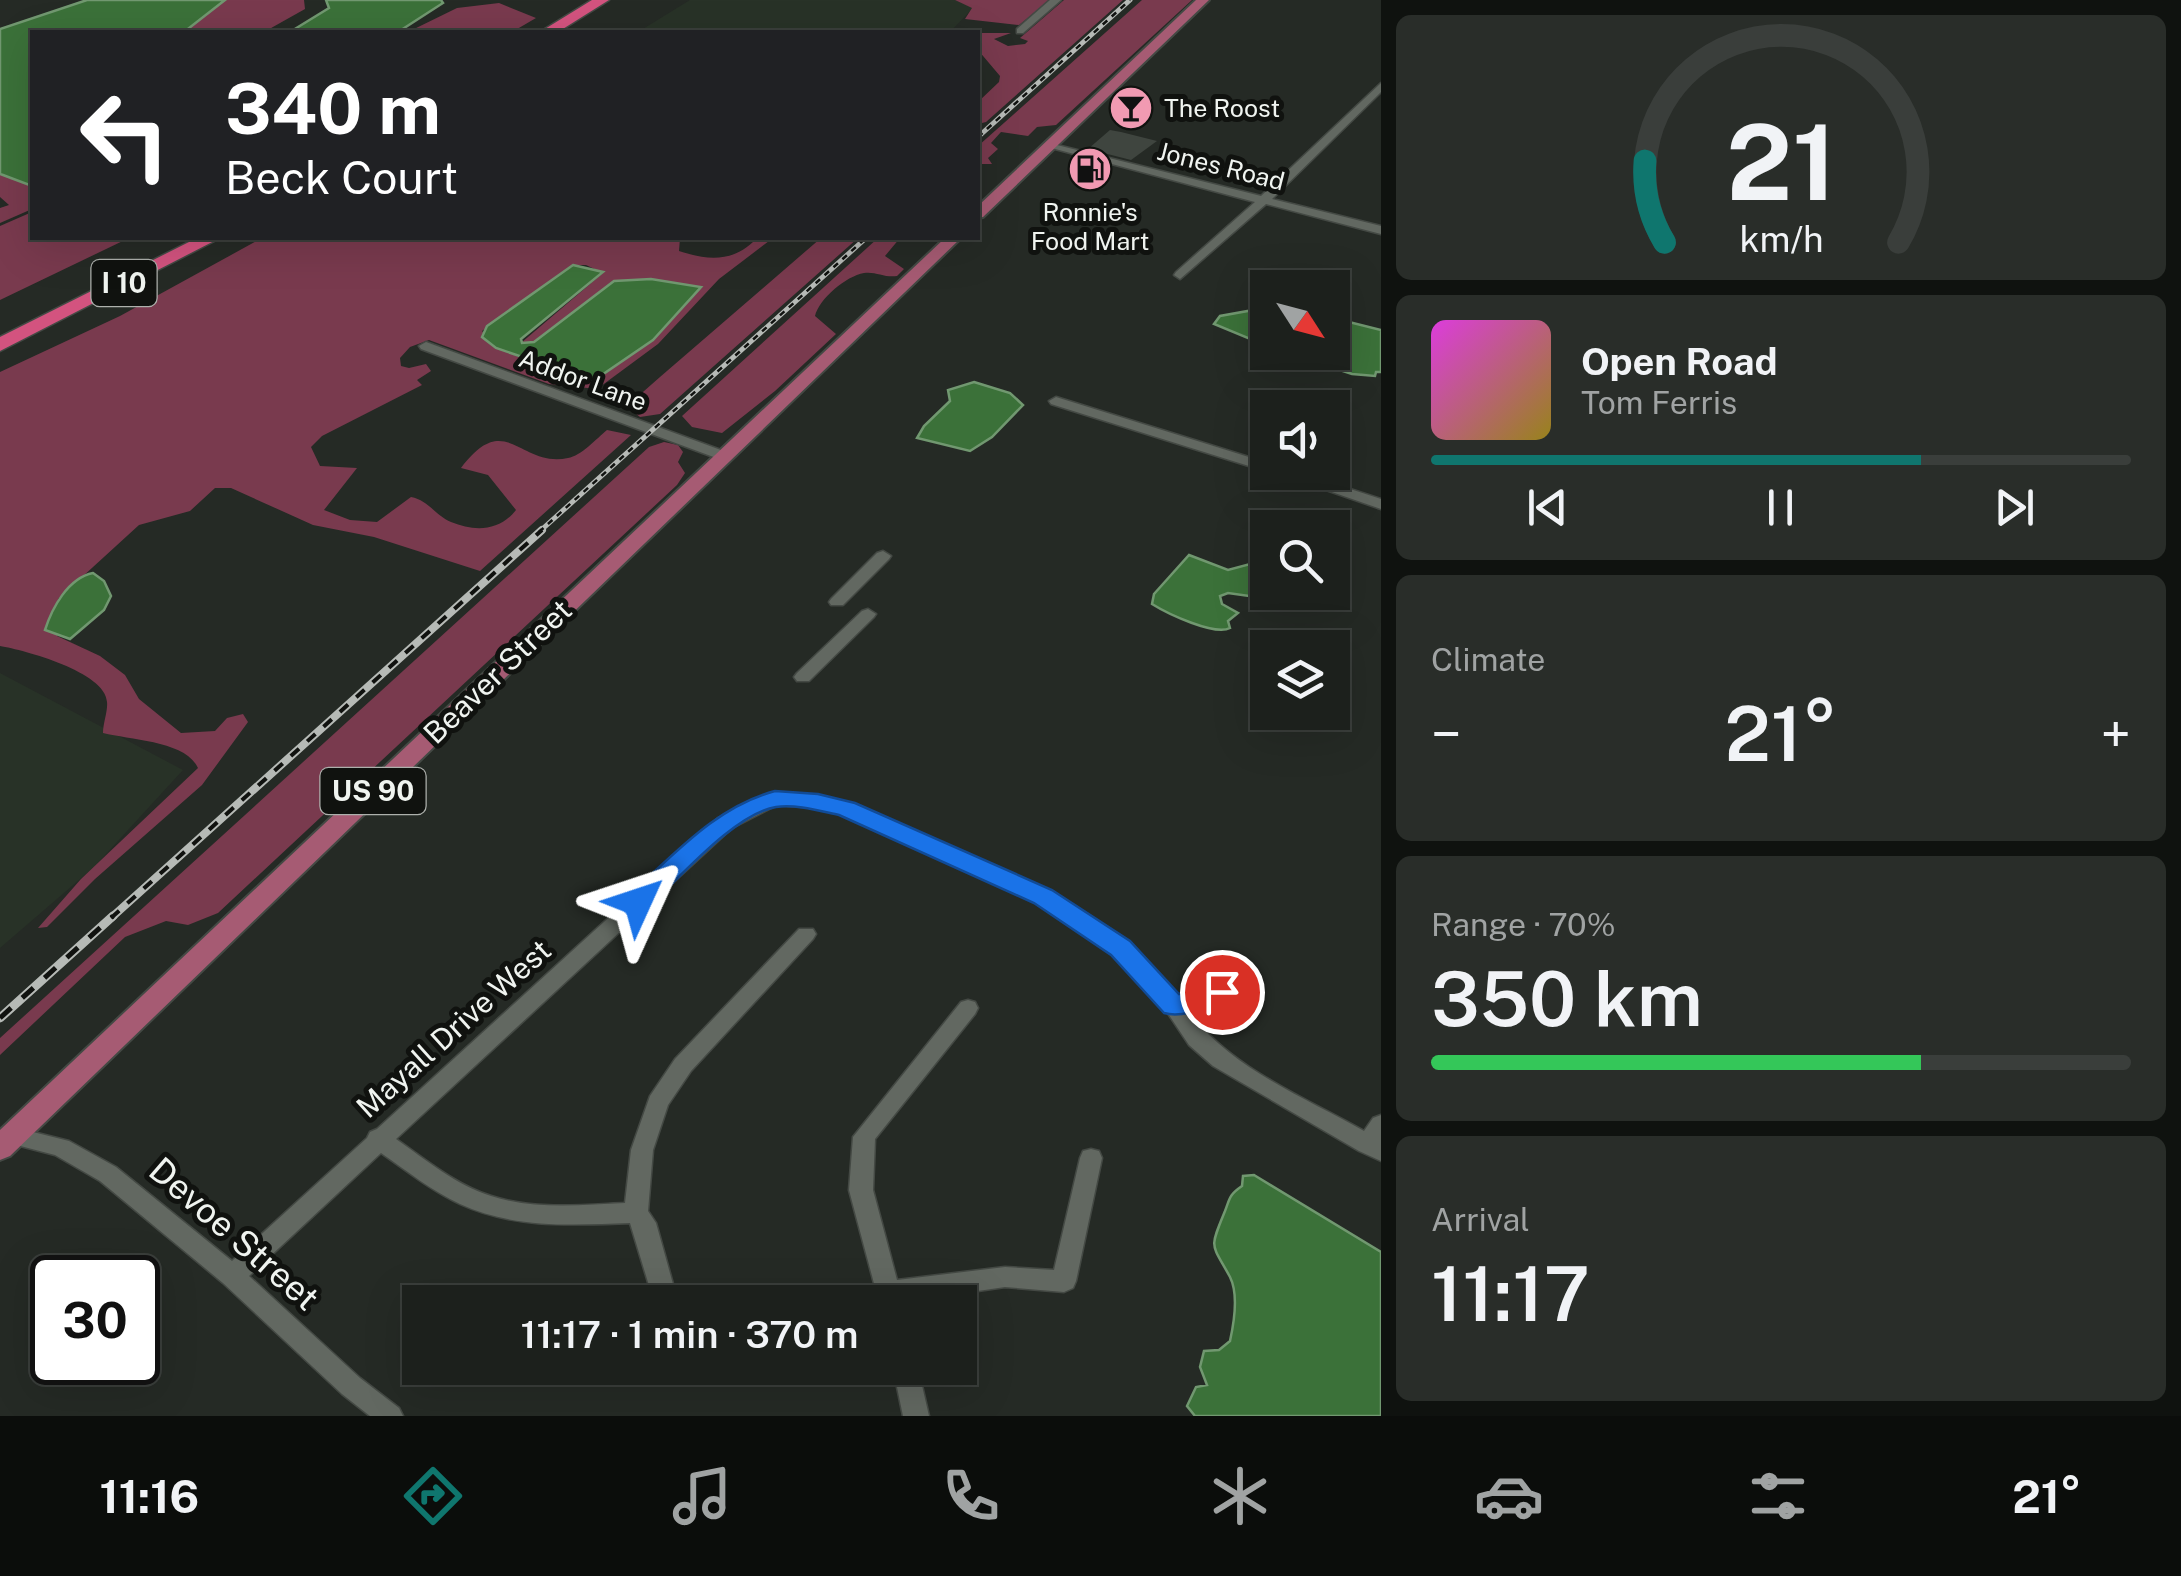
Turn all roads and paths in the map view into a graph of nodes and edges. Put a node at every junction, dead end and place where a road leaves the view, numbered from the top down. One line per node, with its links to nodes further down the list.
1 (1056, 0): 6 (street)
2 (1203, 0): 8 (main road)
3 (608, 4): 4 (highway); 5 (highway)
4 (552, 30)
5 (576, 30)
6 (1020, 31)
7 (1381, 86): 9 (street)
8 (1049, 146): 9 (street, Jones Road); 10 (main road)
9 (1264, 200): 11 (street, Jones Road); 15 (street)
10 (980, 212)
11 (1381, 230)
12 (173, 240): 16 (highway, I 10)
13 (207, 240): 17 (highway, I 10)
14 (951, 240): 20 (main road, Beaver Street / US 90)
15 (1180, 275)
16 (0, 327)
17 (0, 345)
18 (426, 346): 20 (street, Addor Lane)
19 (1056, 401): 21 (street)
20 (724, 456): 33 (main road, Beaver Street / US 90)
21 (1250, 462)
22 (1337, 490): 23 (street)
23 (1381, 504)
24 (883, 556): 25 (street)
25 (837, 602)
26 (868, 614): 27 (street)
27 (804, 677)
28 (806, 934): 37 (street)
29 (1236, 980): 30 (street)
30 (1174, 1006): 34 (street, Mayall Drive West); 35 (street, Mayall Drive West)
31 (968, 1008): 40 (street)
32 (1381, 1124): 35 (street)
33 (3, 1138): 38 (street, Devoe Street)
34 (378, 1138): 37 (street); 38 (street, Mayall Drive West)
35 (1374, 1148)
36 (1092, 1158): 41 (street)
37 (636, 1212): 39 (street)
38 (232, 1276): 43 (street, Devoe Street)
39 (661, 1285)
40 (887, 1285)
41 (959, 1285)
42 (910, 1385): 44 (street)
43 (390, 1416)
44 (916, 1416)

